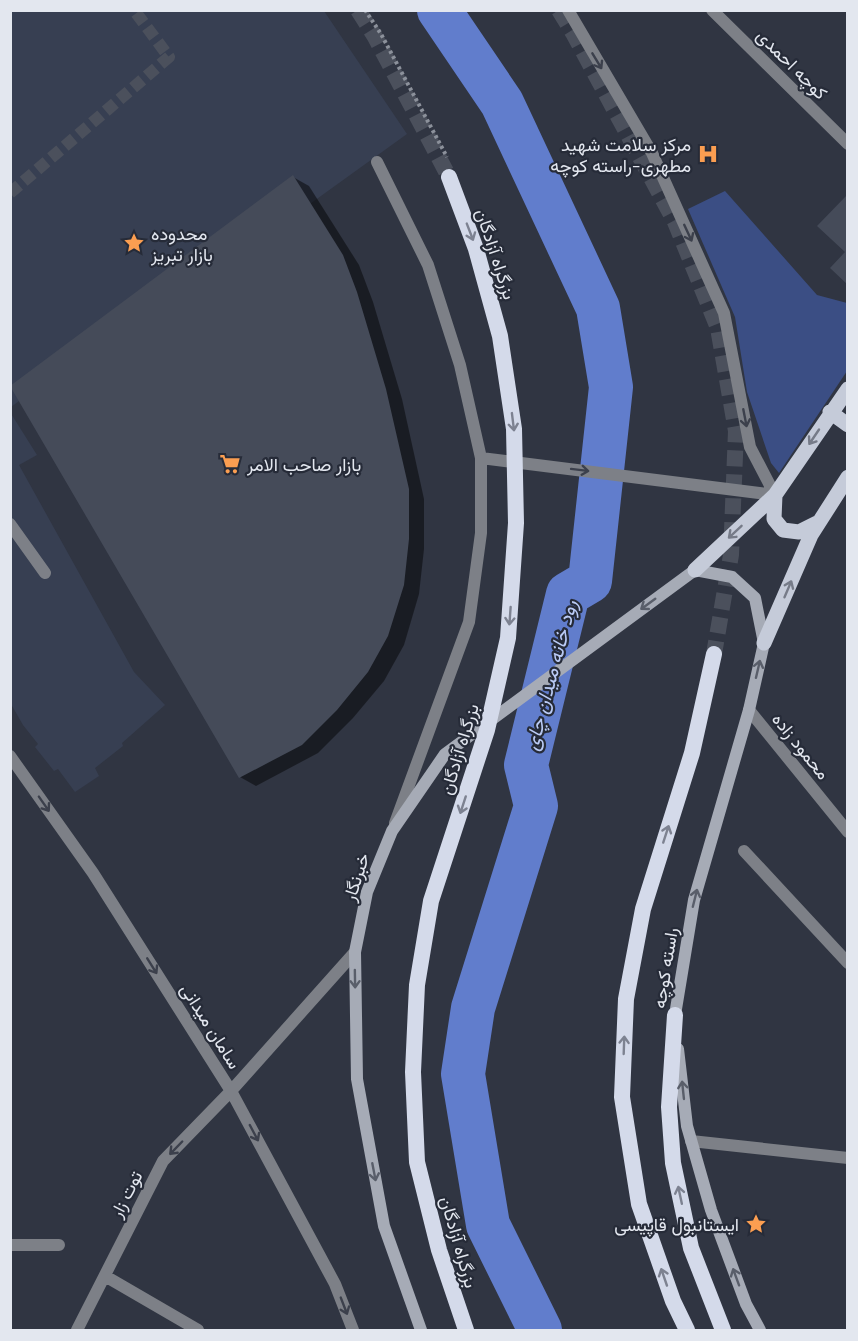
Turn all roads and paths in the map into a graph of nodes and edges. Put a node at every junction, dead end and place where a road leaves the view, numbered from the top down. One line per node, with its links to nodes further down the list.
1 (365, 10): 5 (path)
2 (568, 10): 13 (street, one-way to 13)
3 (712, 10): 4 (street, کوچه احمدی)
4 (848, 144)
5 (447, 158)
6 (377, 162): 11 (street)
7 (449, 177): 38 (highway, بزرگراه آزادگان, one-way to 38)
8 (848, 389): 9 (main road)
9 (830, 412): 10 (main road); 13 (main road, one-way to 13)
10 (848, 425)
11 (481, 458): 13 (street, one-way to 13); 22 (street)
12 (848, 477): 14 (main road)
13 (775, 495): 14 (main road); 16 (main road, one-way to 16)
14 (819, 522): 18 (main road, one-way to 14)
15 (10, 524): 17 (street)
16 (695, 570): 18 (main road); 22 (main road, خبرنگار, one-way to 22)
17 (45, 573)
18 (765, 643): 20 (main road, راسته کوچه, one-way to 18)
19 (714, 654): 39 (highway, one-way to 19)
20 (749, 710): 23 (street, محمود زاده); 27 (main road, راسته کوچه, one-way to 20)
21 (10, 756): 28 (street, سامان میدانی, one-way to 28)
22 (392, 831): 25 (main road, خبرنگار)
23 (848, 832)
24 (744, 851): 26 (street)
25 (355, 952): 28 (street, توت زار); 37 (main road, خبرنگار, one-way to 37)
26 (848, 963)
27 (675, 1015): 29 (main road, راسته کوچه, one-way to 27); 40 (highway, one-way to 27)
28 (231, 1091): 33 (street, توت زار, one-way to 33); 36 (street, سامان میدانی, one-way to 36)
29 (691, 1141): 30 (street); 41 (main road, راسته کوچه, one-way to 29)
30 (848, 1158)
31 (10, 1245): 32 (street)
32 (59, 1245)
33 (105, 1276): 34 (street, توت زار); 35 (street)
34 (77, 1330)
35 (198, 1330)
36 (353, 1330)
37 (421, 1330)
38 (466, 1330)
39 (687, 1330)
40 (723, 1330)
41 (760, 1330)

